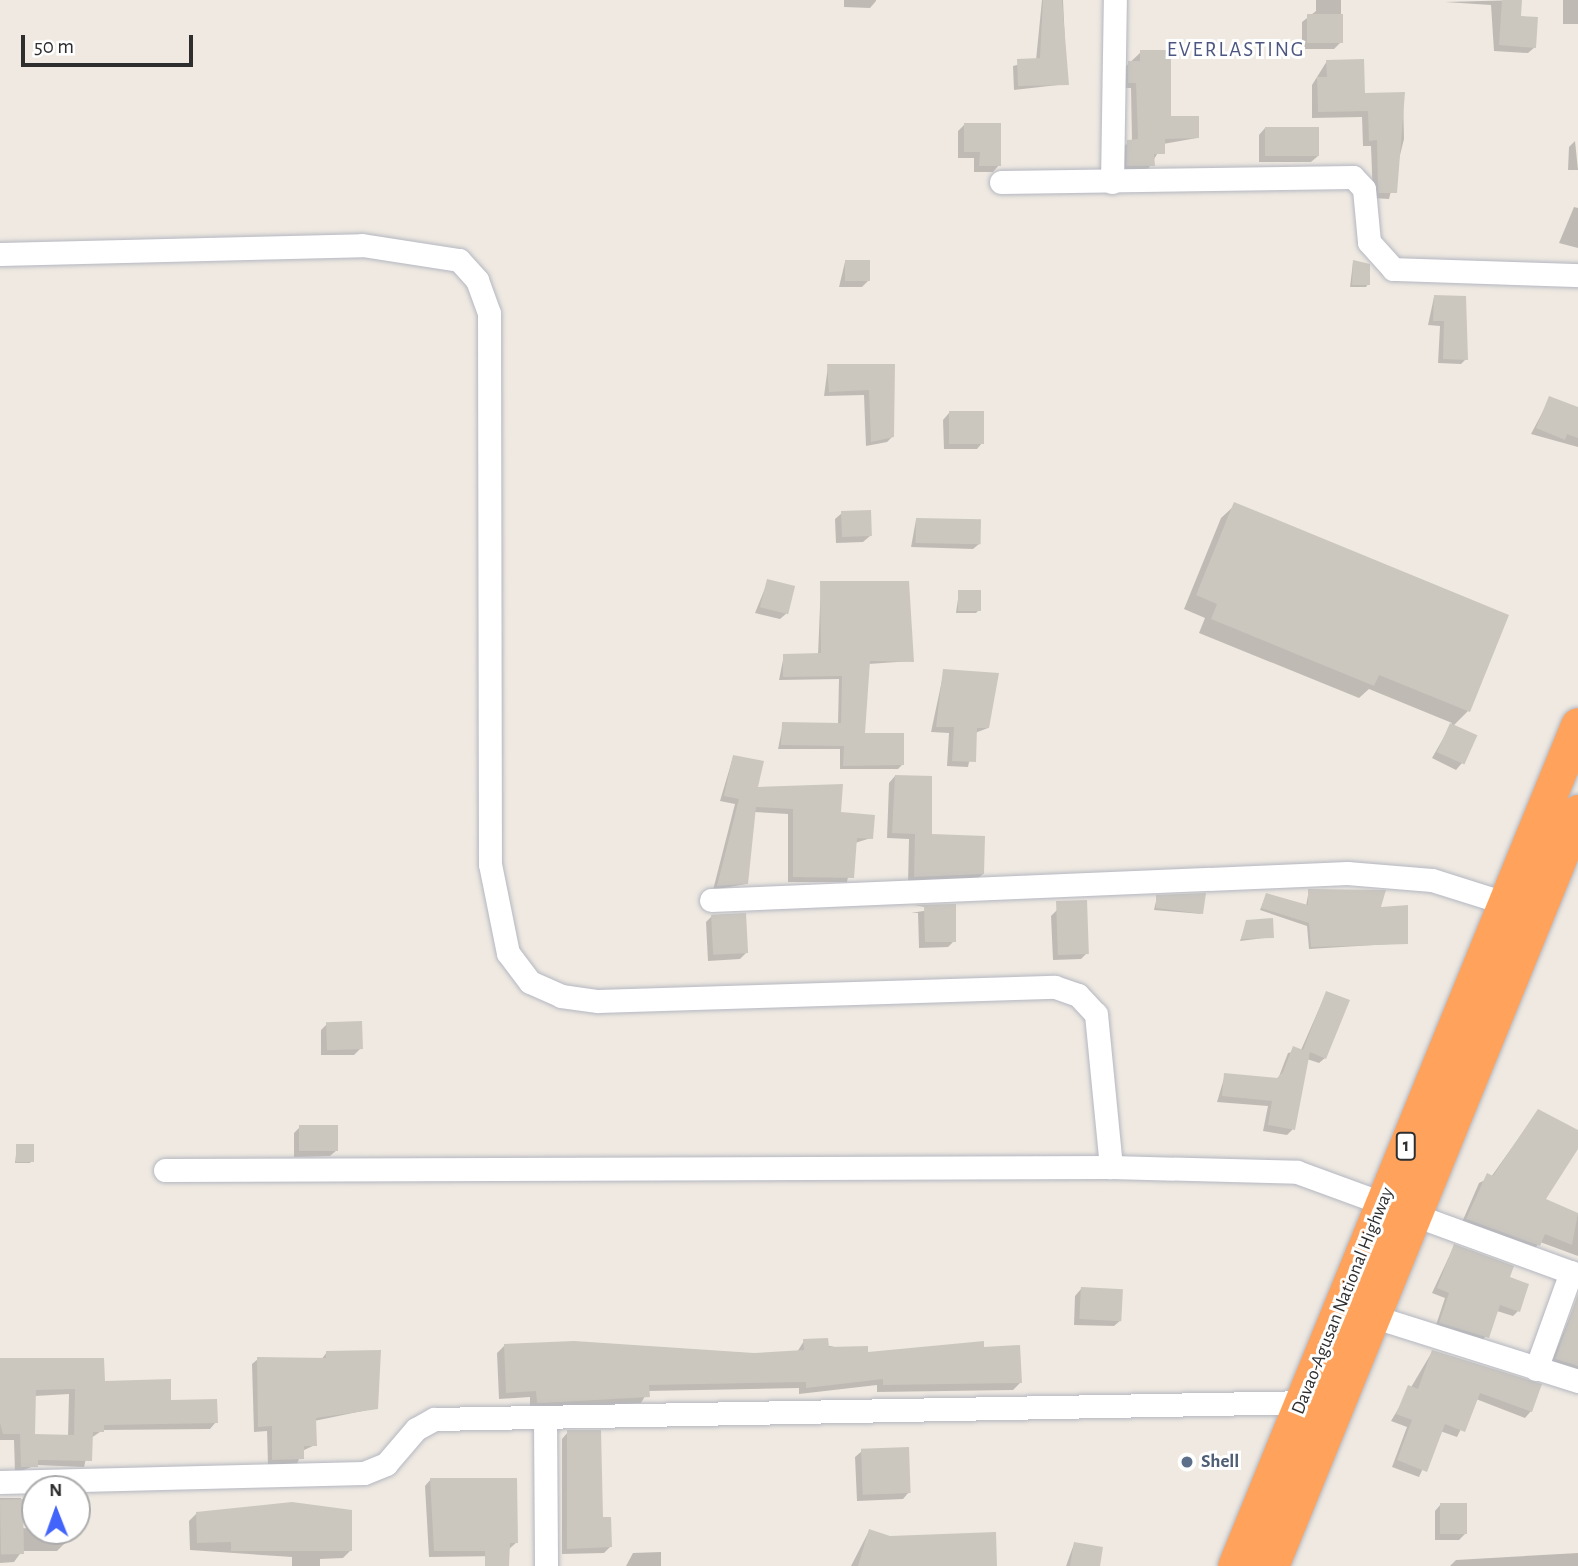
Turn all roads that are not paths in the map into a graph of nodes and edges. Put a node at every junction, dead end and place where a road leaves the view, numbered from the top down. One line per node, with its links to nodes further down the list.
1 (1115, 0): 3 (street)
2 (1001, 182): 3 (street)
3 (1112, 183): 5 (street)
4 (0, 254): 10 (street)
5 (1578, 275)
6 (1578, 725): 7 (highway, Davao-Agusan National Highway / 1)
7 (1564, 817): 9 (highway, Davao-Agusan National Highway / 1); 12 (highway, Davao-Agusan National Highway / 1)
8 (711, 900): 9 (street)
9 (1505, 904): 12 (highway, Davao-Agusan National Highway / 1)
10 (1111, 1167): 11 (street); 12 (street)
11 (165, 1170)
12 (1399, 1207): 13 (street); 14 (highway, Davao-Agusan National Highway / 1); 17 (highway, Davao-Agusan National Highway / 1)
13 (1574, 1274): 15 (street)
14 (1373, 1316): 15 (street); 17 (highway, Davao-Agusan National Highway / 1)
15 (1536, 1369): 16 (street)
16 (1578, 1381)
17 (1319, 1403): 18 (street); 21 (highway, Davao-Agusan National Highway / 1); 22 (highway, Davao-Agusan National Highway / 1)
18 (545, 1417): 19 (street); 20 (street)
19 (0, 1482)
20 (546, 1566)
21 (1235, 1566)
22 (1271, 1566)

